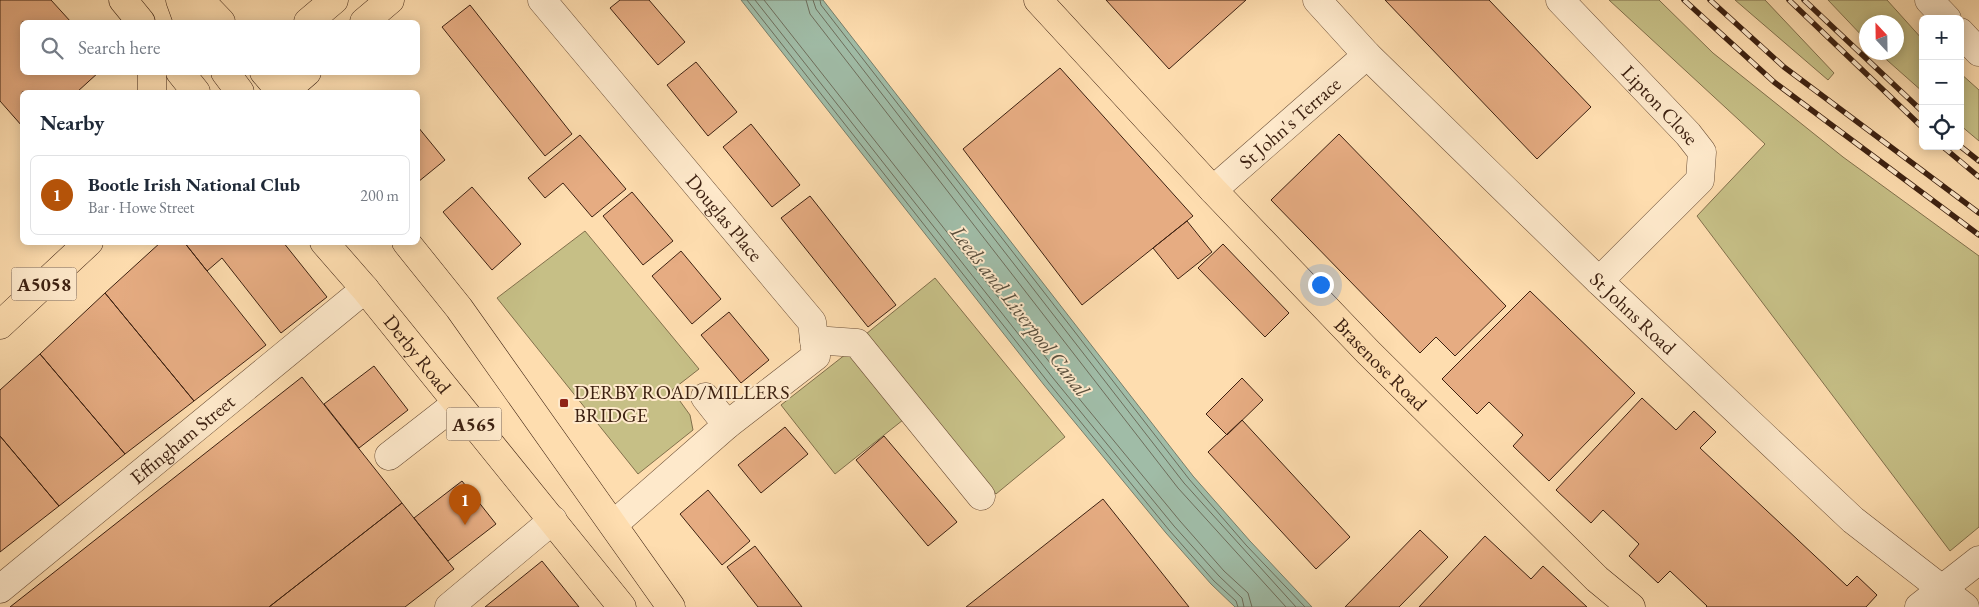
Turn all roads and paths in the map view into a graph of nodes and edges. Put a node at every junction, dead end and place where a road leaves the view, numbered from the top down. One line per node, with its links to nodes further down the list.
1 (124, 0): 12 (main road)
2 (180, 0): 13 (main road)
3 (200, 0): 14 (main road)
4 (334, 0): 15 (main road)
5 (390, 0): 16 (main road)
6 (542, 0): 40 (street, Douglas Place)
7 (1038, 0): 32 (main road, Brasenose Road)
8 (1318, 0): 19 (street, St Johns Road)
9 (1560, 0): 37 (street, Lipton Close)
10 (1929, 0): 11 (street)
11 (1943, 15)
12 (139, 20)
13 (187, 20)
14 (219, 20)
15 (310, 20)
16 (366, 20)
17 (1964, 36): 18 (street)
18 (1979, 52)
19 (1367, 55): 32 (street, St John's Terrace); 37 (street, St Johns Road)
20 (152, 75): 26 (main road)
21 (182, 75): 27 (main road)
22 (227, 75): 28 (main road)
23 (254, 75): 29 (main road)
24 (267, 75): 30 (main road)
25 (303, 75): 31 (main road)
26 (152, 90)
27 (194, 90)
28 (238, 90)
29 (250, 90)
30 (280, 90)
31 (284, 90)
32 (1213, 190): 54 (main road, Brasenose Road)
33 (86, 245): 39 (main road, A5058)
34 (327, 245): 38 (main road, Derby Road / A565)
35 (350, 245): 38 (main road)
36 (408, 245): 47 (main road, A565)
37 (1598, 281): 50 (street, St Johns Road)
38 (365, 289): 42 (main road, Derby Road / A565); 49 (street, Effingham Street)
39 (0, 325)
40 (814, 340): 43 (street, Douglas Place); 45 (street)
41 (705, 397): 43 (street)
42 (457, 403): 44 (street); 46 (main road, Derby Road / A565)
43 (727, 425): 47 (street, Douglas Place)
44 (389, 456)
45 (981, 496)
46 (553, 520): 51 (street); 52 (main road, Derby Road / A565)
47 (614, 524): 53 (main road, A565)
48 (1979, 560): 50 (street)
49 (0, 588)
50 (1942, 590): 55 (street); 56 (street, St Johns Road)
51 (449, 607)
52 (622, 607)
53 (671, 607)
54 (1631, 607)
55 (1919, 607)
56 (1965, 607)

